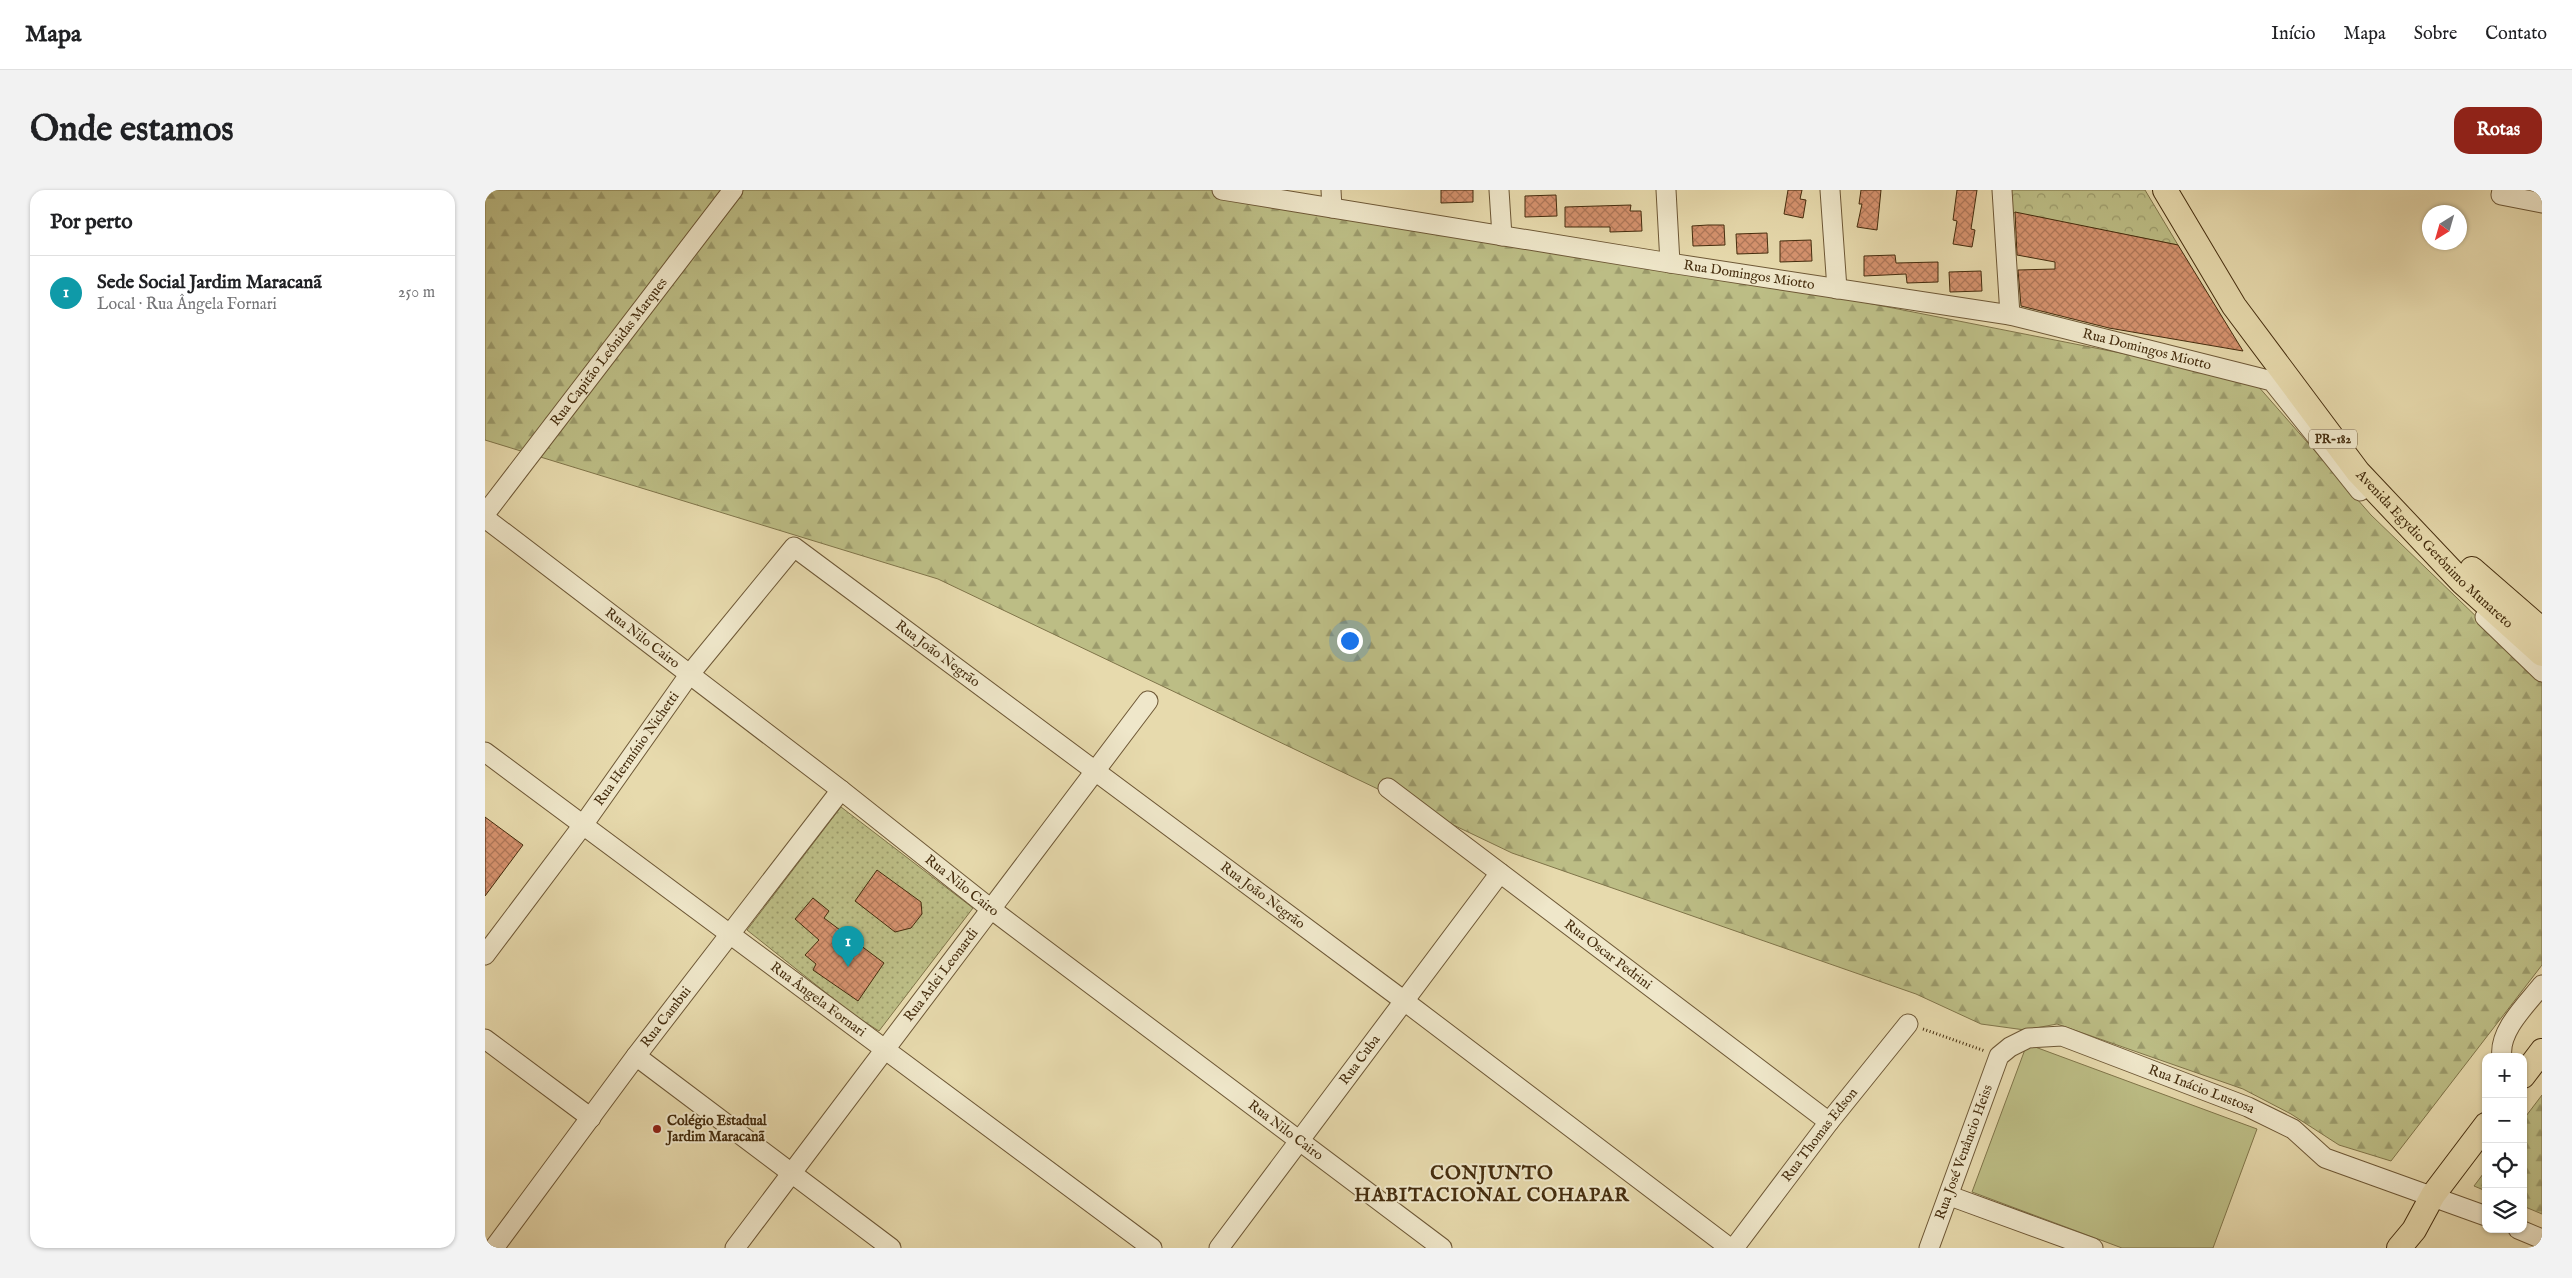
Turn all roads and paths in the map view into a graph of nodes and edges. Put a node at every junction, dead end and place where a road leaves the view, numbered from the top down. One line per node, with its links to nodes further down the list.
1 (733, 190): 19 (street, Rua Capitão Leônidas Marques)
2 (1222, 190): 11 (street, Rua Domingos Miotto)
3 (1499, 190): 13 (street)
4 (1667, 190): 14 (street)
5 (1830, 190): 15 (street)
6 (2002, 190): 16 (street)
7 (2148, 190): 17 (main road)
8 (2165, 190): 18 (main road, Avenida Egydio Gerônimo Munareto / PR-182)
9 (2181, 190): 22 (main road, PR-182)
10 (2501, 192): 12 (street)
11 (1331, 199): 13 (street, Rua Domingos Miotto)
12 (2542, 203)
13 (1502, 236): 14 (street, Rua Domingos Miotto)
14 (1670, 263): 15 (street, Rua Domingos Miotto)
15 (1837, 290): 16 (street, Rua Domingos Miotto)
16 (2010, 315): 17 (street, Rua Domingos Miotto)
17 (2272, 381): 18 (main road); 24 (street)
18 (2358, 472): 23 (main road, Avenida Egydio Gerônimo Munareto / PR-182)
19 (485, 514)
20 (485, 518): 25 (street, Rua Nilo Cairo)
21 (793, 546): 25 (street, Rua Hermínio Nichetti); 28 (street, Rua João Negrão)
22 (2542, 630)
23 (2542, 654)
24 (2542, 672)
25 (689, 675): 30 (street, Rua Nilo Cairo); 31 (street, Rua Hermínio Nichetti)
26 (1148, 701): 28 (street, Rua Arlei Leonardi)
27 (485, 752): 31 (street, Rua Ângela Fornari)
28 (1095, 771): 33 (street, Rua Arlei Leonardi); 37 (street, Rua João Negrão)
29 (1388, 788): 32 (street, Rua Oscar Pedrini)
30 (841, 790): 33 (street, Rua Nilo Cairo); 34 (street, Rua Cambui)
31 (583, 825): 34 (street, Rua Ângela Fornari); 35 (street, Rua Hermínio Nichetti)
32 (1500, 873): 37 (street, Rua Cuba); 47 (street, Rua Oscar Pedrini)
33 (991, 909): 40 (street, Rua Arlei Leonardi); 49 (street, Rua Nilo Cairo)
34 (729, 934): 40 (street, Rua Ângela Fornari); 43 (street, Rua Cambui)
35 (485, 955)
36 (2542, 985): 42 (street)
37 (1403, 1000): 49 (street, Rua Cuba); 62 (street, Rua João Negrão)
38 (1908, 1024): 44 (path); 47 (street, Rua Thomas Edson)
39 (485, 1039): 46 (street)
40 (884, 1050): 50 (street, Rua Arlei Leonardi); 59 (street, Rua Ângela Fornari)
41 (2542, 1051): 45 (main road)
42 (2502, 1053)
43 (636, 1056): 46 (street, Rua Cambui); 50 (street)
44 (1999, 1056): 51 (street, Rua Inácio Lustosa); 52 (street, Rua José Venâncio Heiss)
45 (2527, 1071)
46 (591, 1118): 56 (street, Rua Cambui)
47 (1829, 1122): 62 (street, Rua Thomas Edson)
48 (2482, 1130): 51 (main road)
49 (1300, 1142): 60 (street, Rua Cuba); 61 (street, Rua Nilo Cairo)
50 (792, 1173): 57 (street, Rua Arlei Leonardi); 58 (street)
51 (2433, 1195): 53 (street, Rua Inácio Lustosa); 65 (main road); 66 (main road)
52 (1950, 1196): 63 (street, Rua José Venâncio Heiss); 64 (street)
53 (2482, 1214)
54 (2527, 1233): 55 (street)
55 (2542, 1239)
56 (494, 1248)
57 (735, 1248)
58 (891, 1248)
59 (1152, 1248)
60 (1219, 1248)
61 (1442, 1248)
62 (1732, 1248)
63 (1929, 1248)
64 (2093, 1248)
65 (2383, 1248)
66 (2399, 1248)

